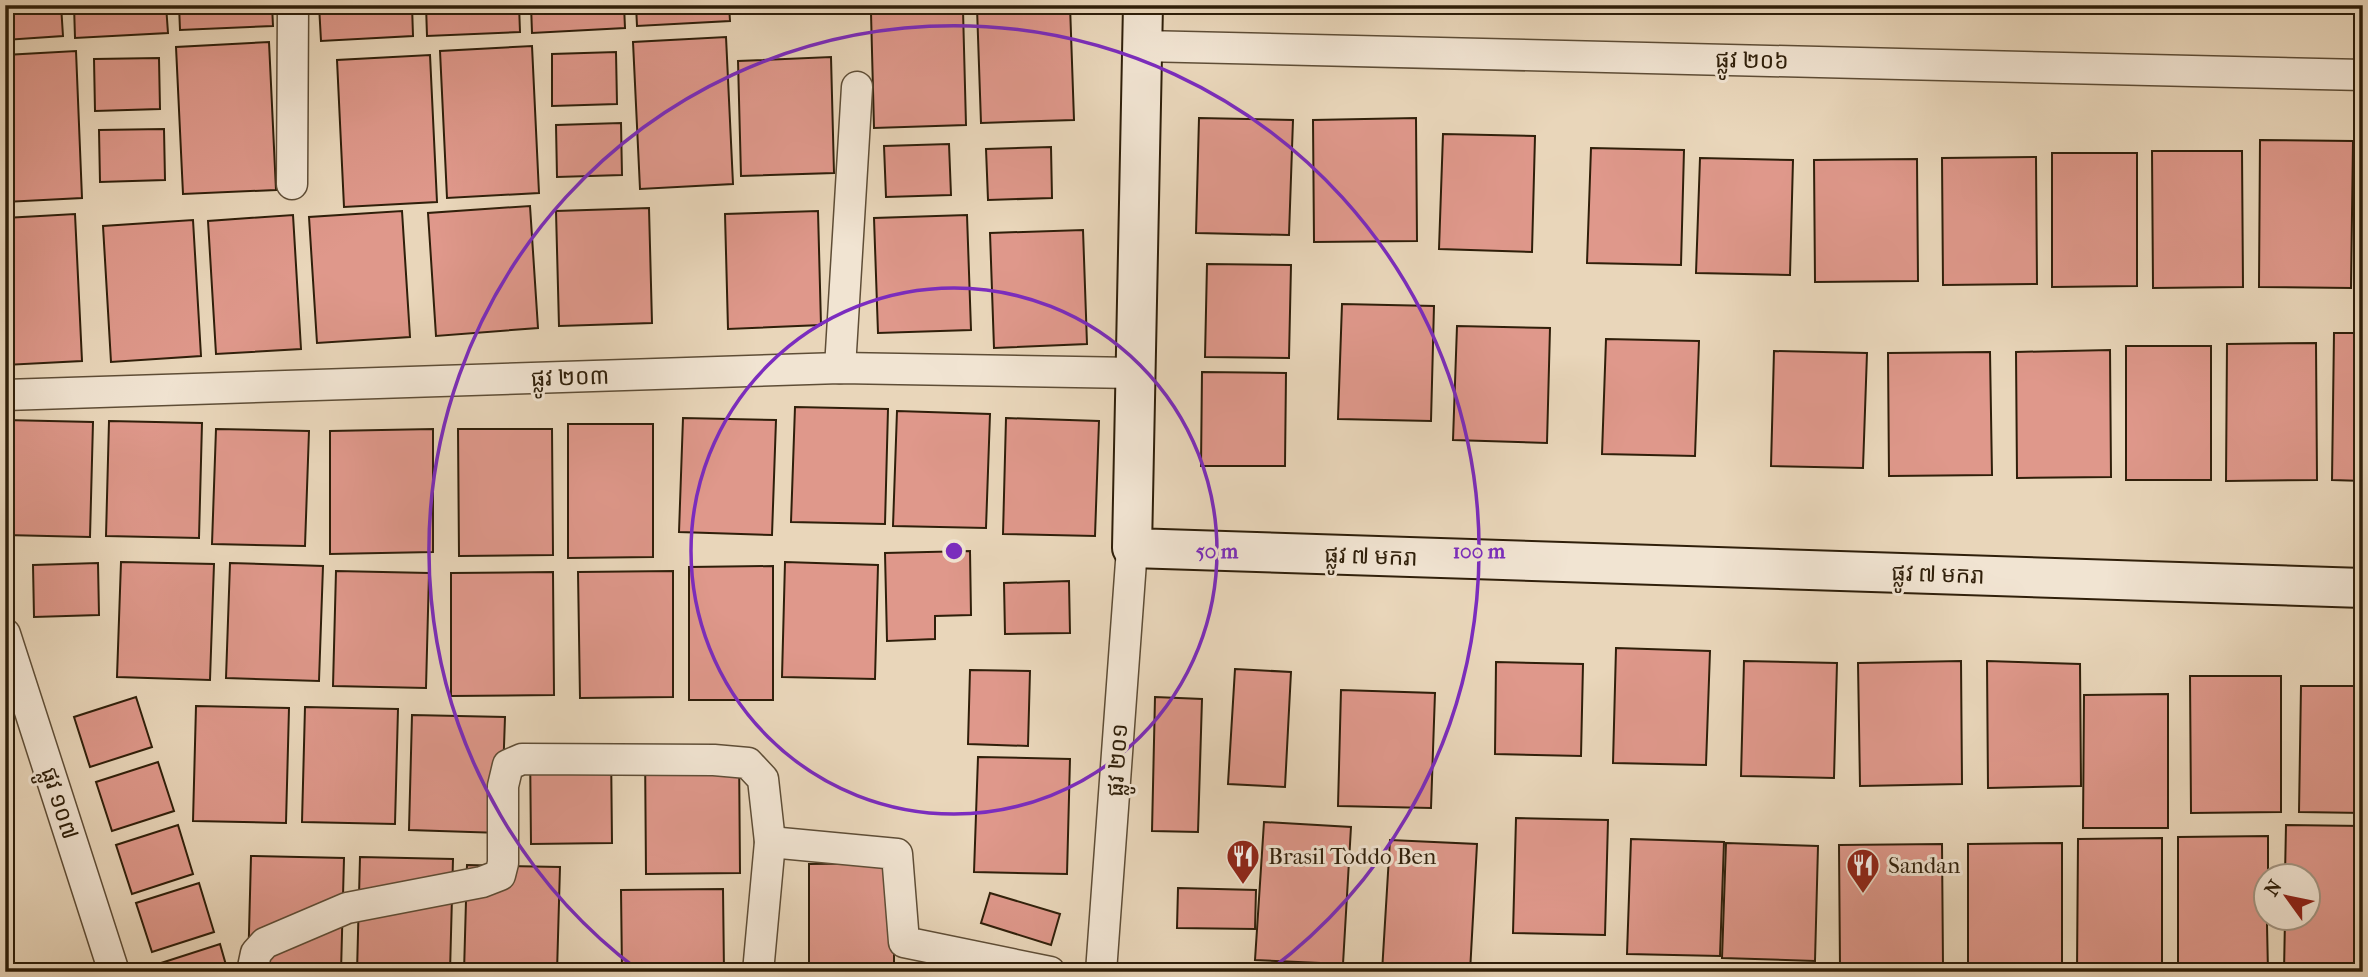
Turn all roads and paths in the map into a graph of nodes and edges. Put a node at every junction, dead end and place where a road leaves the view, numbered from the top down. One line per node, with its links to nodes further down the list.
1 (293, 5): 6 (street)
2 (1143, 5): 3 (main road)
3 (1142, 46): 4 (street, ផ្លូវ ២០៦); 8 (main road)
4 (2363, 75)
5 (857, 87): 7 (street)
6 (292, 184)
7 (840, 368): 8 (street, ផ្លូវ ២០៣); 9 (street, ផ្លូវ ២០៣)
8 (1135, 373): 10 (main road)
9 (5, 395)
10 (1132, 548): 11 (main road, ផ្លូវ ៧ មករា); 18 (street, ផ្លូវ ២០១)
11 (2363, 588)
12 (5, 634): 14 (street, ផ្លូវ ១០៧)
13 (769, 842): 15 (street); 16 (street); 17 (street)
14 (114, 972)
15 (252, 972)
16 (758, 972)
17 (1050, 972)
18 (1101, 972)

